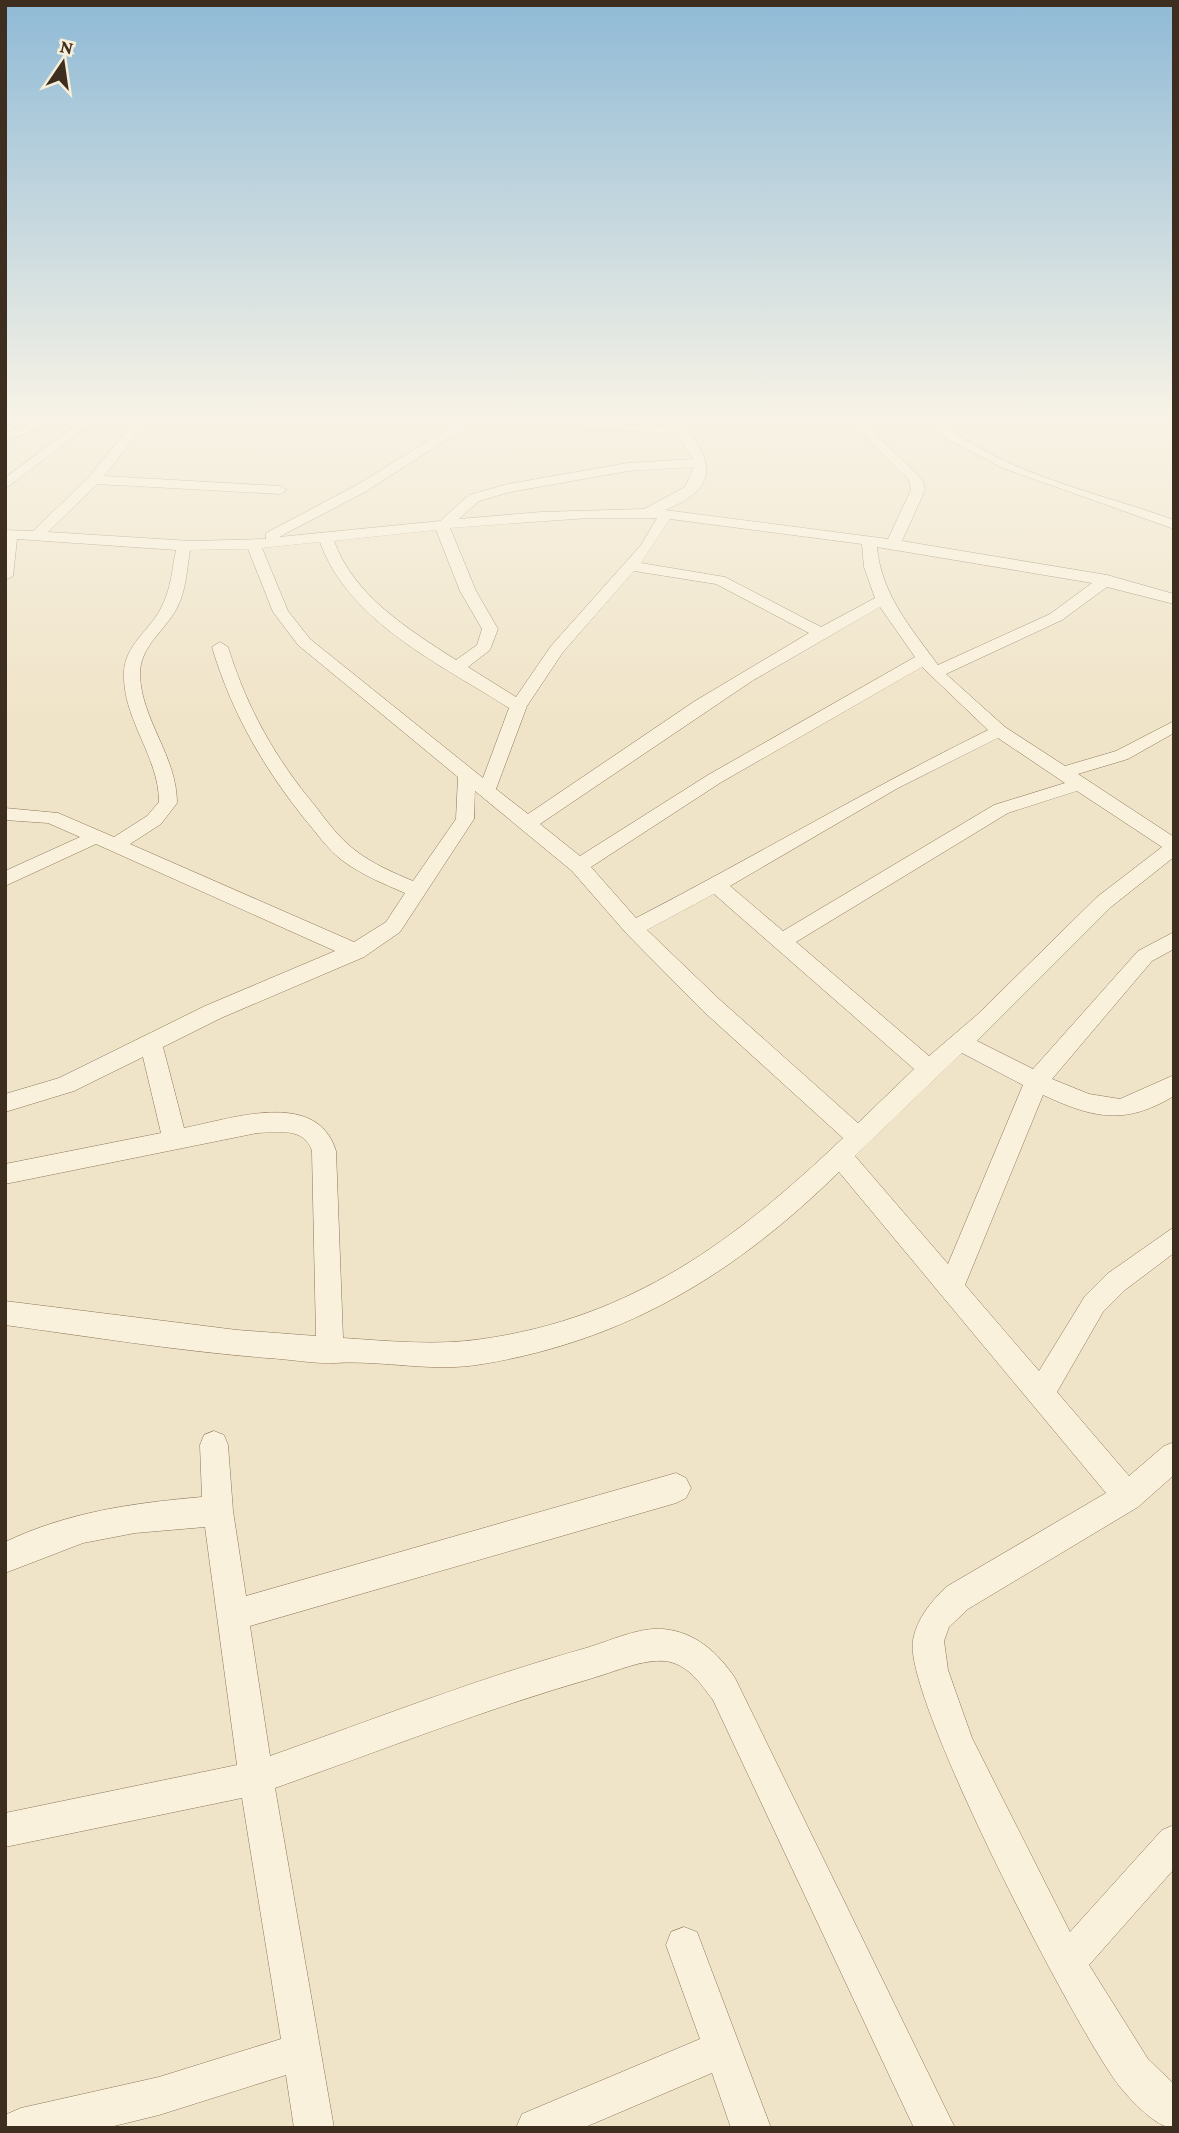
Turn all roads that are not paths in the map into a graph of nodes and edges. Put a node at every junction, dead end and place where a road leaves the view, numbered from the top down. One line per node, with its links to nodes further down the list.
1 (53, 520): 10 (street)
2 (301, 520): 13 (street)
3 (449, 520): 8 (street)
4 (538, 520): 8 (street)
5 (663, 520): 16 (street)
6 (708, 520): 12 (street)
7 (905, 520): 15 (street)
8 (442, 526): 11 (street); 24 (street)
9 (8, 534): 10 (street); 17 (street)
10 (36, 536): 14 (street)
11 (325, 536): 13 (street); 24 (street)
12 (869, 541): 15 (street); 20 (street)
13 (253, 544): 14 (street); 28 (street)
14 (184, 545): 33 (street)
15 (893, 545): 18 (street)
16 (631, 566): 21 (street); 25 (street)
17 (5, 576)
18 (1107, 580): 19 (street); 23 (street)
19 (1174, 599)
20 (883, 600): 21 (street); 23 (street)
21 (819, 632): 32 (street)
22 (220, 647): 38 (street)
23 (930, 666): 27 (street); 35 (street)
24 (457, 667): 25 (street)
25 (518, 706): 30 (street)
26 (1174, 726): 29 (street)
27 (999, 731): 29 (street); 37 (street)
28 (467, 774): 30 (street); 38 (street)
29 (1072, 778): 34 (street); 41 (street)
30 (488, 788): 32 (street)
31 (5, 814): 33 (street)
32 (528, 823): 35 (street)
33 (105, 841): 36 (street); 42 (street)
34 (1174, 847): 44 (street)
35 (579, 866): 39 (street)
36 (5, 879)
37 (716, 885): 39 (street); 41 (street)
38 (418, 891): 42 (street)
39 (633, 928): 50 (street)
40 (1174, 939): 46 (street)
41 (782, 941): 45 (street)
42 (356, 952): 43 (street)
43 (150, 1042): 48 (street); 49 (street)
44 (961, 1042): 45 (street); 46 (street)
45 (929, 1069): 50 (street)
46 (1037, 1080): 47 (street); 53 (street)
47 (1174, 1084)
48 (5, 1103)
49 (175, 1140): 51 (street); 55 (street)
50 (849, 1147): 53 (street); 55 (street)
51 (5, 1174)
52 (1174, 1238): 56 (street)
53 (952, 1285): 56 (street)
54 (5, 1312): 55 (street)
55 (330, 1351)
56 (1041, 1393): 60 (street)
57 (214, 1445): 61 (street)
58 (1174, 1456): 60 (street)
59 (676, 1488): 63 (street)
60 (1128, 1497): 68 (street)
61 (218, 1511): 62 (street); 63 (street)
62 (5, 1558)
63 (235, 1615): 64 (street)
64 (256, 1777): 65 (street); 70 (street); 76 (street)
65 (5, 1830)
66 (1174, 1842): 68 (street)
67 (684, 1945): 69 (street)
68 (1066, 1962): 71 (street)
69 (722, 2049): 74 (street); 75 (street)
70 (302, 2051): 72 (street); 73 (street)
71 (1174, 2112)
72 (20, 2128)
73 (314, 2128)
74 (536, 2128)
75 (751, 2128)
76 (935, 2128)

